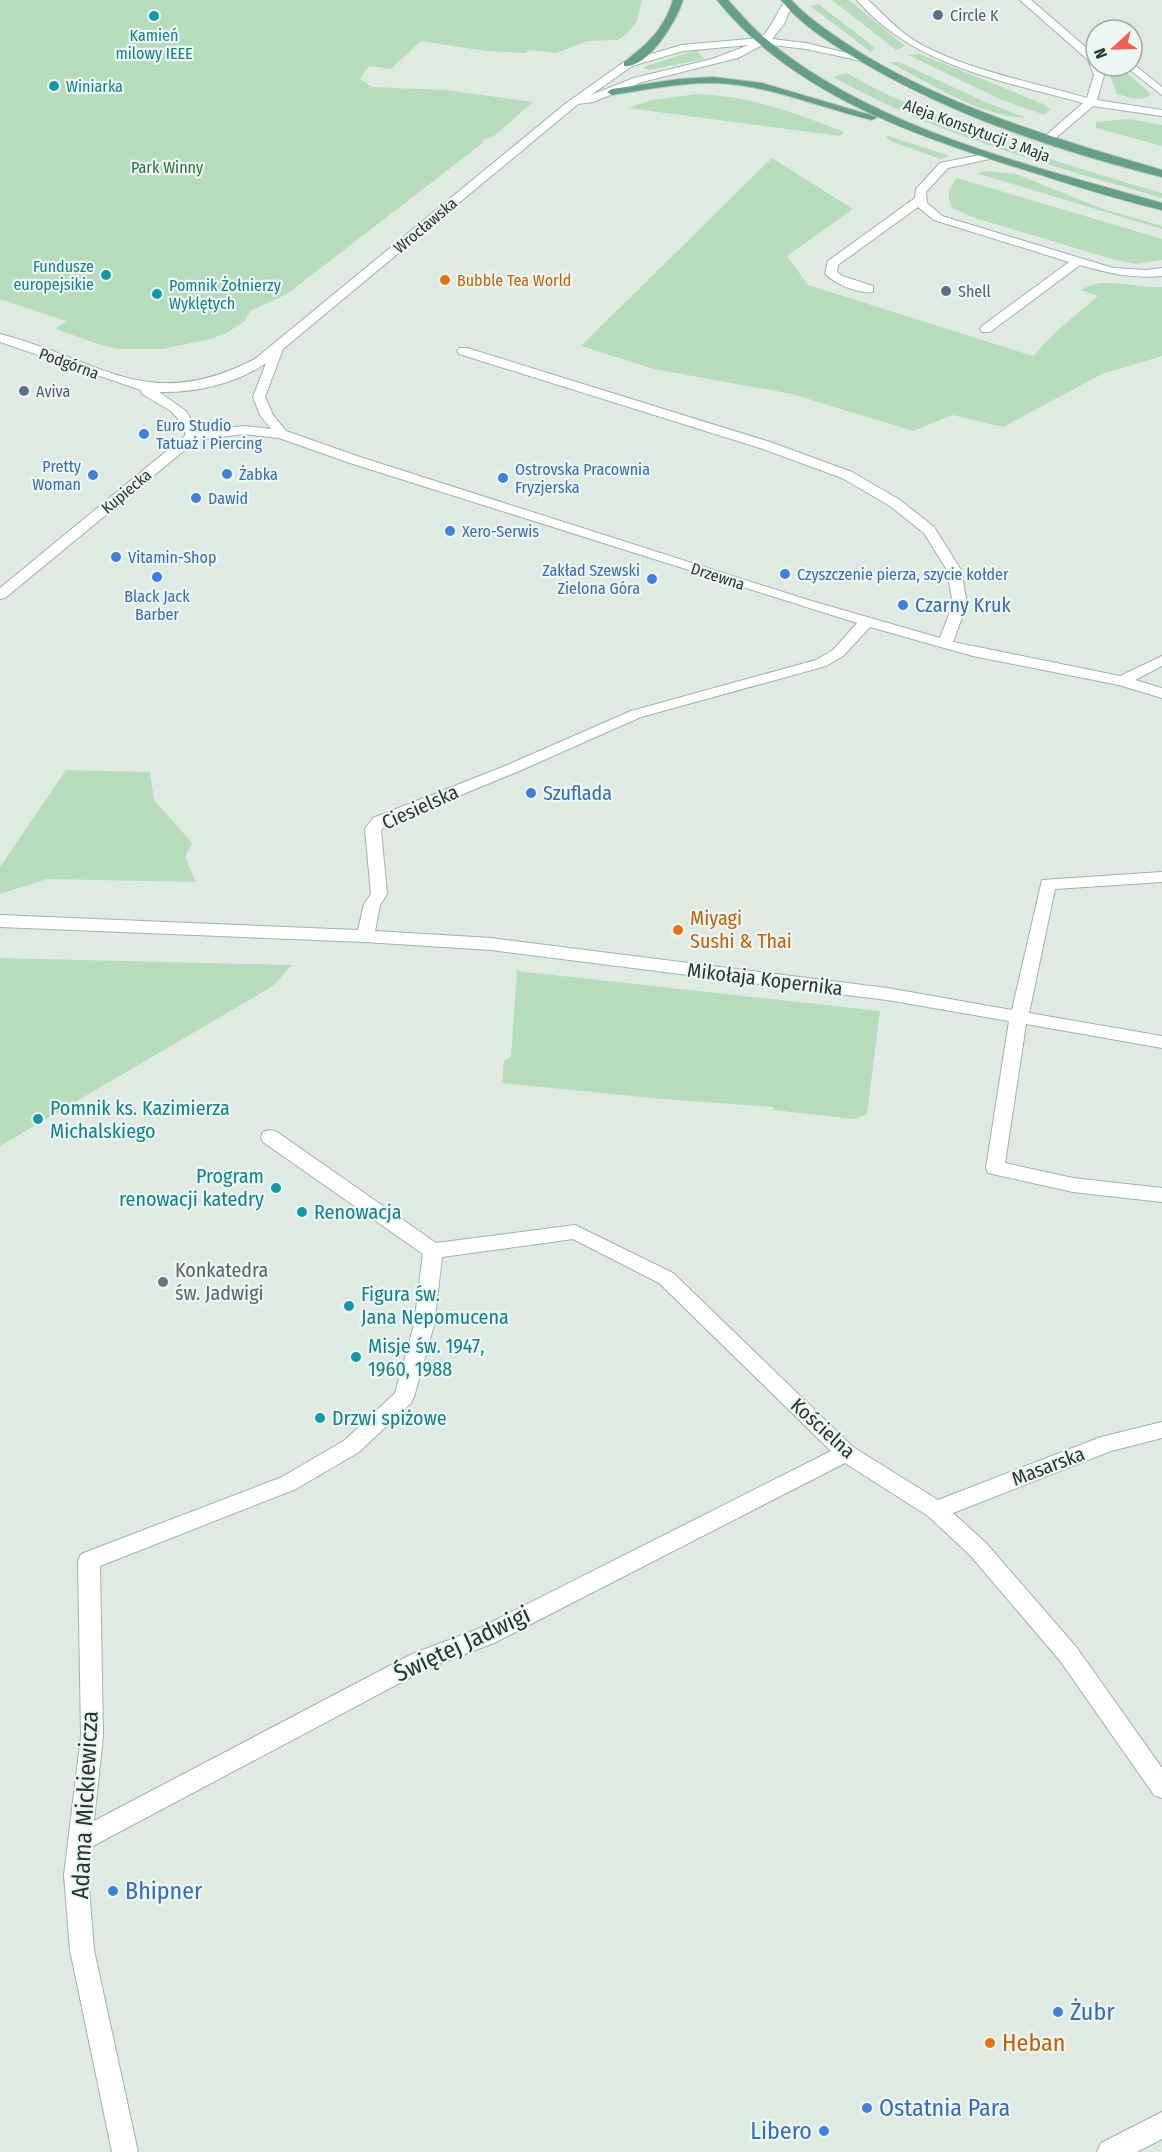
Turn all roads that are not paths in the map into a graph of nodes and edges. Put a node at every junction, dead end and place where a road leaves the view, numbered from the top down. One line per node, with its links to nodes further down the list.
1 (678, 0): 9 (main road)
2 (722, 0): 7 (main road)
3 (861, 0): 13 (street)
4 (1025, 0): 13 (street)
5 (787, 1): 6 (main road, Wrocławska); 7 (street, Wrocławska)
6 (828, 35): 8 (main road, Aleja Konstytucji 3 Maja)
7 (762, 41): 8 (street, Wrocławska); 9 (street, Wrocławska); 11 (street, Wrocławska); 16 (main road, Aleja Konstytucji 3 Maja)
8 (867, 61): 17 (main road, Aleja Konstytucji 3 Maja)
9 (628, 64): 14 (street, Wrocławska)
10 (1144, 77): 12 (street)
11 (612, 92): 14 (street, Wrocławska); 16 (main road)
12 (1162, 92)
13 (1091, 102): 15 (street); 17 (street)
14 (568, 106): 27 (street, Wrocławska)
15 (1162, 113)
16 (909, 125): 18 (main road, Aleja Konstytucji 3 Maja)
17 (1047, 140): 19 (main road, Aleja Konstytucji 3 Maja)
18 (990, 156): 20 (street); 21 (main road, Aleja Konstytucji 3 Maja)
19 (1162, 174)
20 (921, 199): 22 (street); 24 (street)
21 (1162, 207)
22 (1078, 261): 23 (street); 25 (street)
23 (1162, 272)
24 (869, 289)
25 (986, 329)
26 (0, 338): 29 (street, Podgórna)
27 (280, 342): 29 (street, Wrocławska); 30 (street)
28 (463, 351): 34 (street)
29 (138, 386): 31 (street)
30 (281, 434): 31 (street, Drzewna); 33 (street, Drzewna)
31 (193, 436): 32 (street, Kupiecka)
32 (0, 595)
33 (867, 621): 34 (street, Drzewna); 40 (street, Ciesielska)
34 (945, 644): 36 (street, Drzewna)
35 (1162, 660): 36 (street)
36 (1122, 681): 37 (street, Drzewna)
37 (1162, 693)
38 (1162, 877): 41 (street)
39 (0, 921): 40 (street)
40 (364, 936): 41 (street, Mikołaja Kopernika)
41 (1019, 1016): 42 (street, Mikołaja Kopernika); 44 (street)
42 (1162, 1042)
43 (270, 1137): 45 (street)
44 (1162, 1195)
45 (433, 1251): 47 (street, Kościelna); 50 (street, Adama Mickiewicza)
46 (1162, 1430): 48 (street, Masarska)
47 (846, 1453): 48 (street, Kościelna); 50 (street, Świętej Jadwigi)
48 (936, 1510): 49 (street, Kościelna)
49 (1162, 1787)
50 (81, 1840): 52 (street, Adama Mickiewicza)
51 (1162, 2125): 53 (street)
52 (125, 2152)
53 (1110, 2152)

